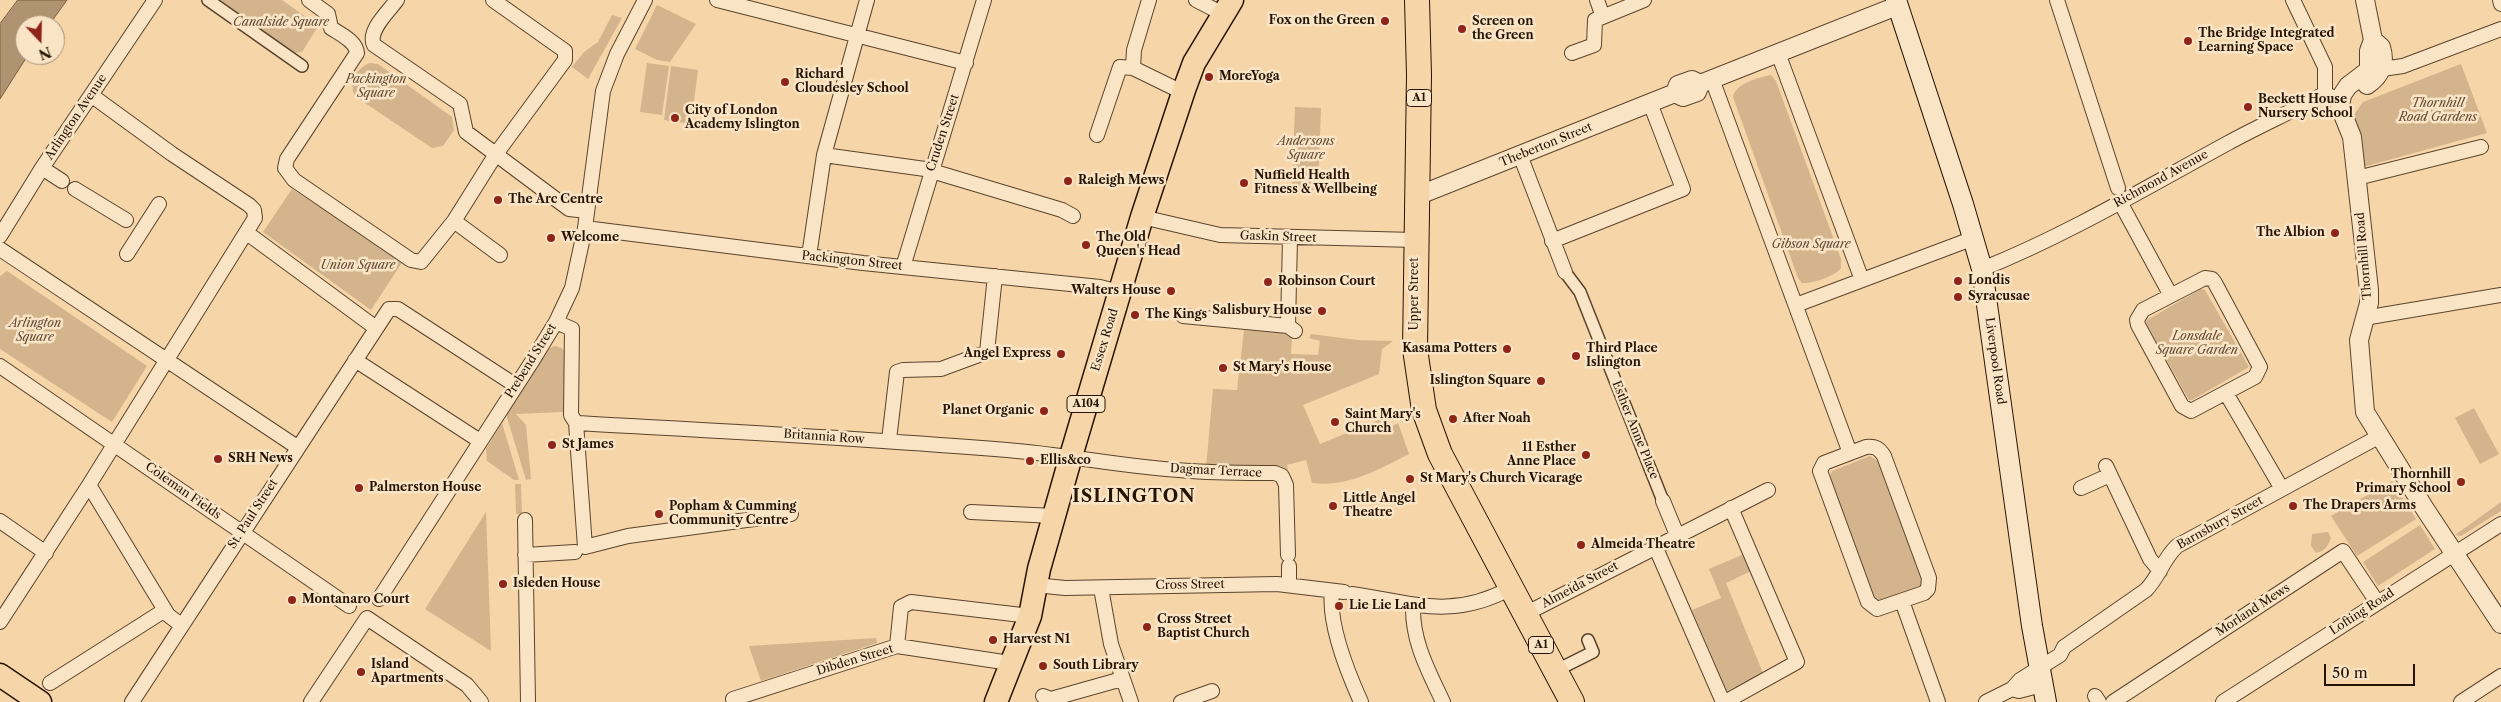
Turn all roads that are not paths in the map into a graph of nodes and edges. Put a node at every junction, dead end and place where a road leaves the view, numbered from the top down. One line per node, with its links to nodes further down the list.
1 (155, 0): 34 (street, Arlington Avenue)
2 (208, 0): 29 (street)
3 (309, 0): 54 (street)
4 (397, 0): 39 (street)
5 (493, 0): 39 (street)
6 (645, 0): 52 (street, Prebend Street)
7 (717, 0): 24 (street)
8 (867, 0): 24 (street)
9 (984, 0): 28 (street, Cruden Street)
10 (1149, 0): 30 (street)
11 (1196, 0): 21 (street)
12 (1417, 0): 48 (highway, Upper Street / A1)
13 (1597, 0): 22 (street)
14 (1644, 0): 22 (street)
15 (2057, 0): 46 (street)
16 (2293, 0): 36 (street)
17 (2365, 0): 25 (street)
18 (2500, 0): 20 (street)
19 (1897, 3): 27 (street, Theberton Street); 60 (main road, Liverpool Road)
20 (2501, 4)
21 (1228, 7): 33 (main road, Essex Road / A104)
22 (1603, 17): 26 (street)
23 (2501, 29): 31 (street)
24 (856, 35): 28 (street); 40 (street)
25 (2373, 40): 31 (street); 36 (street, Richmond Avenue)
26 (1572, 53)
27 (1778, 53): 32 (street, Theberton Street); 71 (street)
28 (966, 63): 43 (street, Cruden Street)
29 (302, 66)
30 (1126, 67): 33 (street); 37 (street)
31 (2382, 70): 36 (street)
32 (1706, 81): 35 (street, Theberton Street); 75 (street)
33 (1184, 90): 53 (main road, Essex Road / A104)
34 (92, 95): 42 (street, Arlington Avenue); 57 (street)
35 (1650, 103): 41 (street, Theberton Street); 62 (street)
36 (2337, 104): 44 (street, Thornhill Road); 49 (street, Richmond Avenue)
37 (1097, 135)
38 (2481, 147): 44 (street)
39 (496, 154): 52 (street); 54 (street)
40 (824, 155): 43 (street); 66 (street)
41 (1520, 155): 48 (street, Theberton Street); 62 (street)
42 (42, 168): 45 (street); 58 (street, Arlington Avenue)
43 (931, 170): 51 (street); 67 (street, Cruden Street)
44 (2357, 178): 77 (street, Thornhill Road)
45 (62, 181)
46 (2118, 188)
47 (75, 189): 55 (street)
48 (1417, 196): 61 (highway, Upper Street / A1)
49 (2120, 202): 68 (street, Richmond Avenue); 73 (street)
50 (159, 204): 55 (street)
51 (1066, 210)
52 (587, 211): 56 (street, Prebend Street)
53 (1142, 217): 59 (street, Gaskin Street); 72 (main road, Essex Road / A104)
54 (454, 221): 65 (street)
55 (134, 225): 64 (street)
56 (585, 228): 66 (street, Packington Street); 78 (street, Prebend Street)
57 (247, 233): 79 (street); 81 (street)
58 (0, 236)
59 (1290, 238): 61 (street, Gaskin Street); 76 (street)
60 (1974, 238): 68 (main road, Liverpool Road); 71 (street)
61 (1415, 240): 116 (highway, Upper Street / A1)
62 (1552, 241): 69 (street)
63 (0, 249): 81 (street)
64 (127, 254)
65 (500, 255)
66 (809, 256): 67 (street, Packington Street)
67 (903, 266): 70 (street, Packington Street)
68 (1982, 269): 136 (main road, Liverpool Road)
69 (1565, 272): 97 (street, Esther Anne Place)
70 (995, 276): 72 (street, Packington Street); 87 (street)
71 (1862, 280): 75 (street)
72 (1120, 292): 92 (main road, Essex Road / A104)
73 (2170, 294): 84 (street); 84 (street)
74 (2501, 295): 77 (street)
75 (1796, 305): 91 (street)
76 (1183, 316)
77 (2364, 318): 86 (street, Thornhill Road)
78 (556, 322): 83 (street, Prebend Street); 85 (street)
79 (376, 328): 80 (street, St. Paul Street); 83 (street)
80 (355, 360): 88 (street); 90 (street, St. Paul Street)
81 (166, 362): 89 (street); 90 (street)
82 (0, 366): 89 (street)
83 (515, 385): 88 (street, Prebend Street)
84 (2226, 393): 95 (street)
85 (576, 423): 87 (street, Britannia Row); 108 (street)
86 (2380, 436): 95 (street, Barnsbury Street); 110 (street, Thornhill Road)
87 (889, 440): 92 (street, Britannia Row)
88 (480, 441): 118 (street, Prebend Street)
89 (115, 444): 93 (street); 105 (street, Coleman Fields)
90 (297, 447): 105 (street, St. Paul Street)
91 (1850, 453): 119 (street); 119 (street)
92 (1071, 456): 101 (main road, Essex Road / A104); 114 (street, Dagmar Terrace)
93 (89, 485): 109 (street); 123 (street)
94 (2080, 488): 112 (street)
95 (2282, 489): 112 (street, Barnsbury Street)
96 (1768, 490): 98 (street, Almeida Street)
97 (1663, 501): 106 (street, Esther Anne Place)
98 (1731, 508): 106 (street, Almeida Street); 151 (street)
99 (971, 512): 101 (street)
100 (791, 514): 108 (street)
101 (1054, 516): 113 (main road, Essex Road / A104)
102 (525, 520): 111 (street)
103 (0, 522): 109 (street)
104 (2501, 524): 110 (street, Lofting Road)
105 (242, 532): 121 (street, Coleman Fields); 128 (street, St. Paul Street)
106 (1676, 535): 107 (street, Almeida Street)
107 (1655, 546): 124 (street, Almeida Street); 151 (street)
108 (580, 549): 111 (street)
109 (46, 553): 126 (street)
110 (2454, 554): 120 (street, Lofting Road); 127 (street, Thornhill Road)
111 (525, 555): 144 (street)
112 (2160, 571): 136 (street, Barnsbury Street)
113 (1035, 585): 115 (street, Cross Street); 125 (main road, Essex Road / A104)
114 (1289, 585): 115 (street, Cross Street); 117 (street, Cross Street)
115 (1101, 588): 135 (street)
116 (1511, 588): 122 (street, Cross Street); 124 (highway, Upper Street / A1)
117 (1343, 592): 122 (street, Cross Street); 148 (street)
118 (379, 599)
119 (1902, 601): 152 (street)
120 (2377, 602): 154 (street, Morland Mews); 155 (street, Lofting Road)
121 (349, 606)
122 (1413, 606): 149 (street)
123 (165, 610): 128 (street); 138 (street)
124 (1525, 614): 132 (highway, Upper Street / A1)
125 (1030, 616): 130 (street); 131 (main road, Essex Road / A104)
126 (0, 622)
127 (2501, 624)
128 (181, 625): 141 (street, St. Paul Street)
129 (1588, 640): 132 (street)
130 (897, 646): 131 (street, Dibden Street); 139 (street, Dibden Street)
131 (1010, 663): 145 (main road, Essex Road / A104)
132 (1555, 672): 150 (highway, Upper Street / A1)
133 (0, 675): 138 (main road)
134 (2501, 676): 156 (street)
135 (1122, 679): 140 (street); 146 (street)
136 (2043, 685): 153 (street, Barnsbury Street)
137 (1212, 691): 147 (street)
138 (45, 692)
139 (733, 699)
140 (1048, 699)
141 (132, 702)
142 (311, 702): 143 (street)
143 (481, 702)
144 (528, 702)
145 (996, 702)
146 (1131, 702)
147 (1181, 702)
148 (1361, 702)
149 (1443, 702)
150 (1572, 702)
151 (1724, 702)
152 (1938, 702)
153 (1986, 702)
154 (2113, 702)
155 (2223, 702)
156 (2461, 702)

